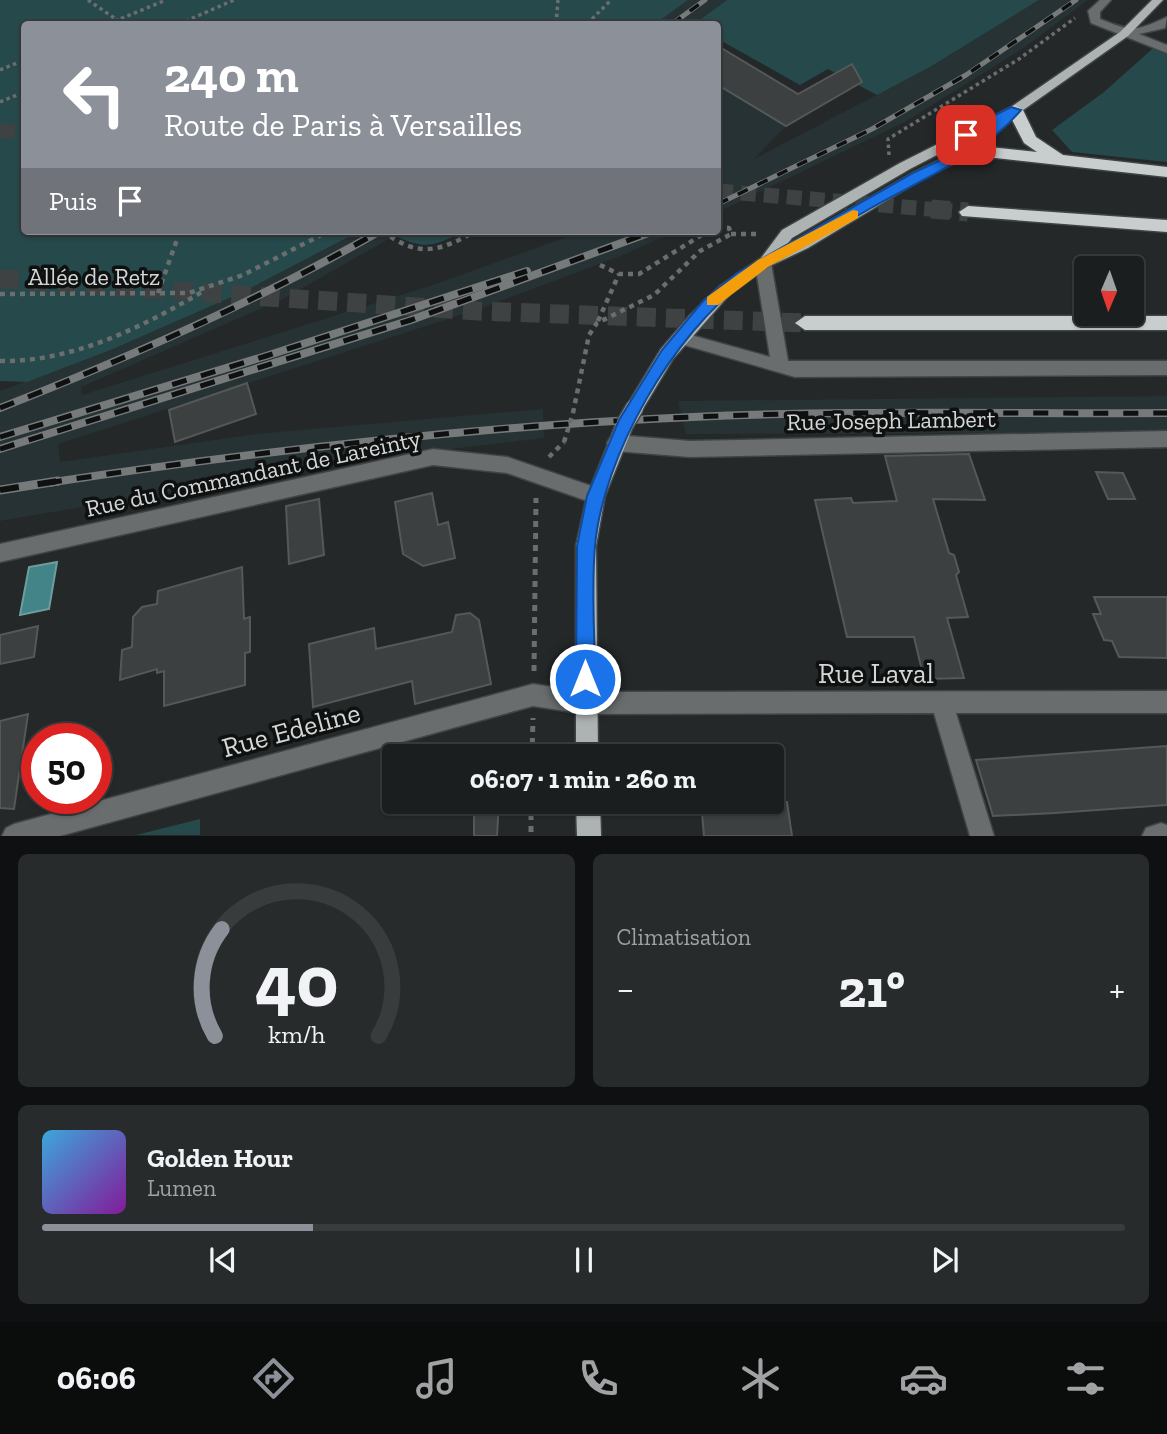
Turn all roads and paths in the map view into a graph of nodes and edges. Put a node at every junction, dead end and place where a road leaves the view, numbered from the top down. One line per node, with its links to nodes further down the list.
1 (88, 0): 10 (path)
2 (166, 0): 10 (path)
3 (234, 0): 11 (path)
4 (558, 0): 12 (path)
5 (611, 0): 13 (path)
6 (1106, 0): 8 (street)
7 (1158, 0): 14 (main road)
8 (1095, 10): 14 (street); 25 (path)
9 (1167, 20): 14 (street)
10 (117, 21)
11 (186, 21)
12 (556, 21)
13 (590, 21)
14 (1124, 34): 15 (street); 20 (main road)
15 (1167, 49)
16 (21, 61): 17 (path)
17 (0, 70)
18 (21, 93): 19 (path)
19 (0, 102)
20 (1015, 110): 21 (main road); 22 (main road); 23 (highway)
21 (942, 147): 22 (highway); 25 (main road)
22 (969, 151): 23 (highway); 34 (main road)
23 (1061, 162): 24 (highway)
24 (1167, 172)
25 (890, 174): 34 (main road)
26 (968, 212): 27 (highway)
27 (1167, 226)
28 (721, 228): 40 (path)
29 (179, 235): 38 (path)
30 (321, 235): 37 (path)
31 (388, 235): 32 (path)
32 (468, 235)
33 (702, 235): 36 (path)
34 (763, 263): 43 (main road); 45 (street)
35 (600, 265): 36 (path)
36 (619, 274): 40 (path)
37 (206, 290): 38 (path, Allée de Retz); 44 (path)
38 (158, 293): 39 (path, Allée de Retz)
39 (0, 294)
40 (597, 323): 48 (path, bridge)
41 (805, 323): 42 (highway)
42 (1167, 323)
43 (680, 338): 45 (street); 49 (main road, bridge)
44 (0, 361)
45 (780, 366): 46 (street)
46 (1167, 368)
47 (1167, 439): 49 (street, Rue Joseph Lambert)
48 (564, 442)
49 (616, 443): 50 (main road)
50 (596, 496): 52 (street, Rue du Commandant de Lareinty); 56 (main road)
51 (536, 498): 53 (path)
52 (0, 553)
53 (534, 667)
54 (942, 702): 55 (street, Rue Laval); 56 (street, Rue Laval); 65 (street)
55 (1167, 702)
56 (586, 704): 59 (main road); 62 (street, Rue Edeline)
57 (533, 729): 58 (path)
58 (532, 744)
59 (587, 744)
60 (531, 814): 63 (path)
61 (588, 814): 64 (main road)
62 (14, 835)
63 (531, 835)
64 (589, 835)
65 (982, 835)

